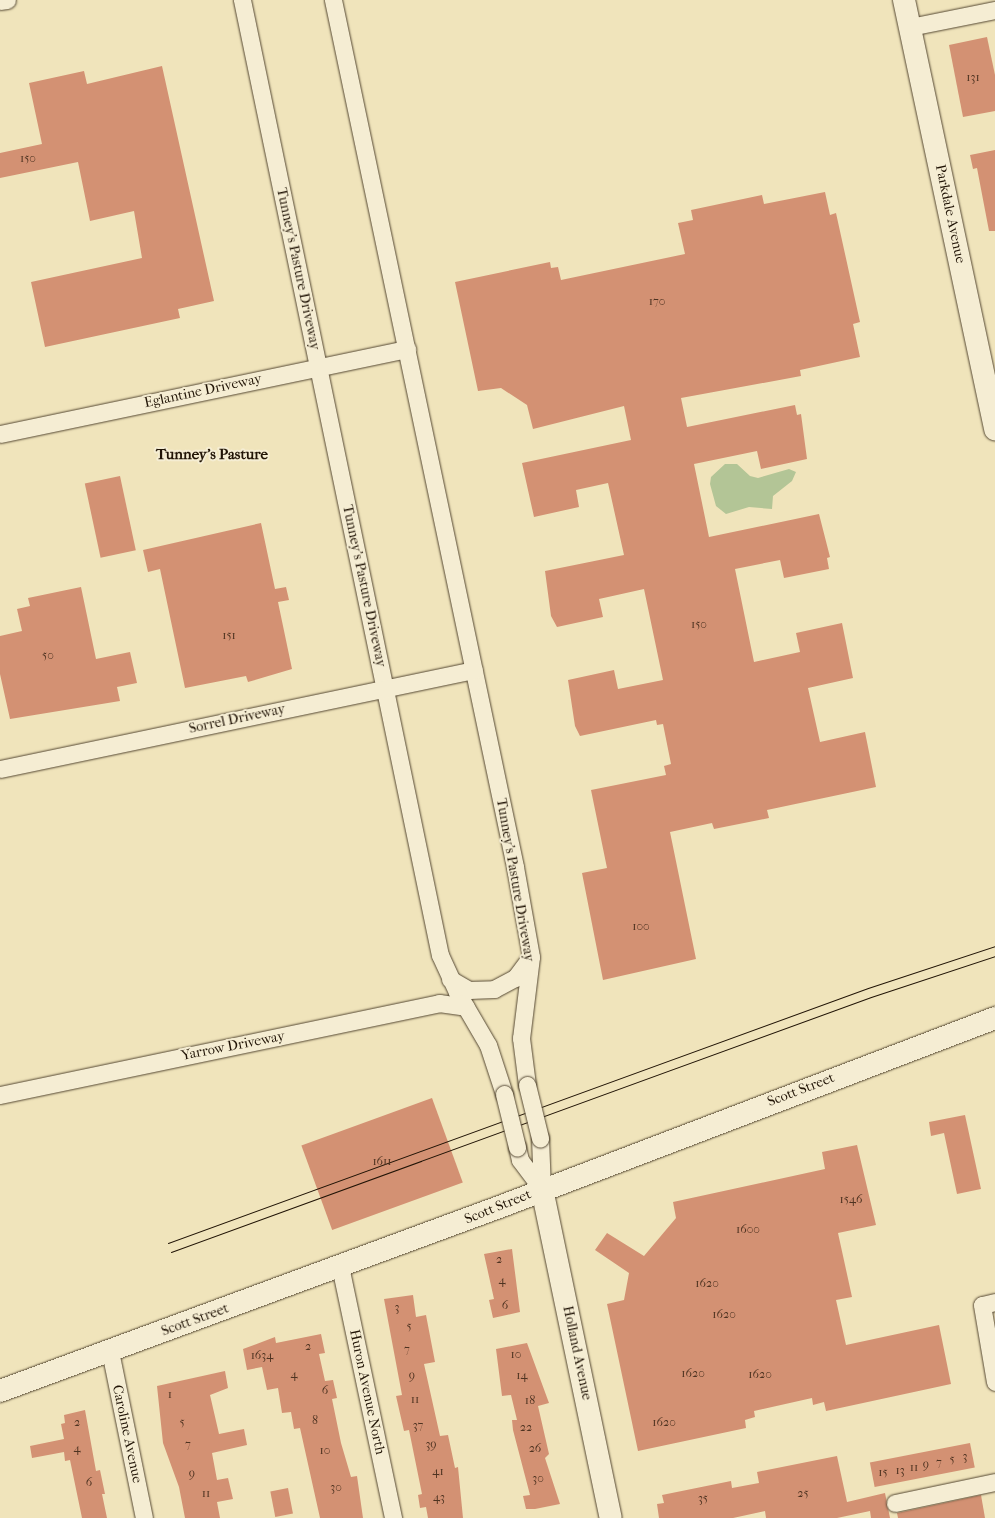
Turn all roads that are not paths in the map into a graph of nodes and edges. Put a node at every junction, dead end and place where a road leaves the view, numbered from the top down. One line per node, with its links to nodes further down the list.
1 (6, 0): 5 (street)
2 (242, 0): 9 (street, Tunney's Pasture Driveway)
3 (333, 0): 8 (street, Tunney's Pasture Driveway)
4 (904, 0): 7 (main road, Parkdale Avenue)
5 (0, 1)
6 (995, 10): 7 (street)
7 (910, 27): 10 (main road, Parkdale Avenue)
8 (406, 349): 9 (street, Eglantine Driveway); 12 (street, Tunney's Pasture Driveway)
9 (318, 367): 11 (street, Eglantine Driveway); 13 (street, Tunney's Pasture Driveway)
10 (995, 429)
11 (0, 434)
12 (474, 670): 13 (street, Sorrel Driveway); 15 (street, Tunney's Pasture Driveway)
13 (385, 688): 14 (street, Sorrel Driveway); 16 (street, Tunney's Pasture Driveway)
14 (0, 769)
15 (531, 957): 16 (street); 20 (street, Tunney's Pasture Driveway, bridge)
16 (449, 978): 17 (street, Tunney's Pasture Driveway)
17 (466, 1007): 19 (street, Yarrow Driveway); 20 (street, Tunney's Pasture Driveway, bridge)
18 (995, 1018): 20 (main road, Scott Street)
19 (0, 1094)
20 (542, 1189): 21 (main road, Scott Street); 30 (main road, Holland Avenue)
21 (340, 1266): 23 (main road, Scott Street); 29 (street, Huron Avenue North)
22 (989, 1304): 24 (street)
23 (110, 1351): 25 (main road, Scott Street); 28 (street, Caroline Avenue)
24 (995, 1382)
25 (0, 1391)
26 (995, 1482): 27 (street)
27 (895, 1504)
28 (144, 1518)
29 (393, 1518)
30 (611, 1518)

